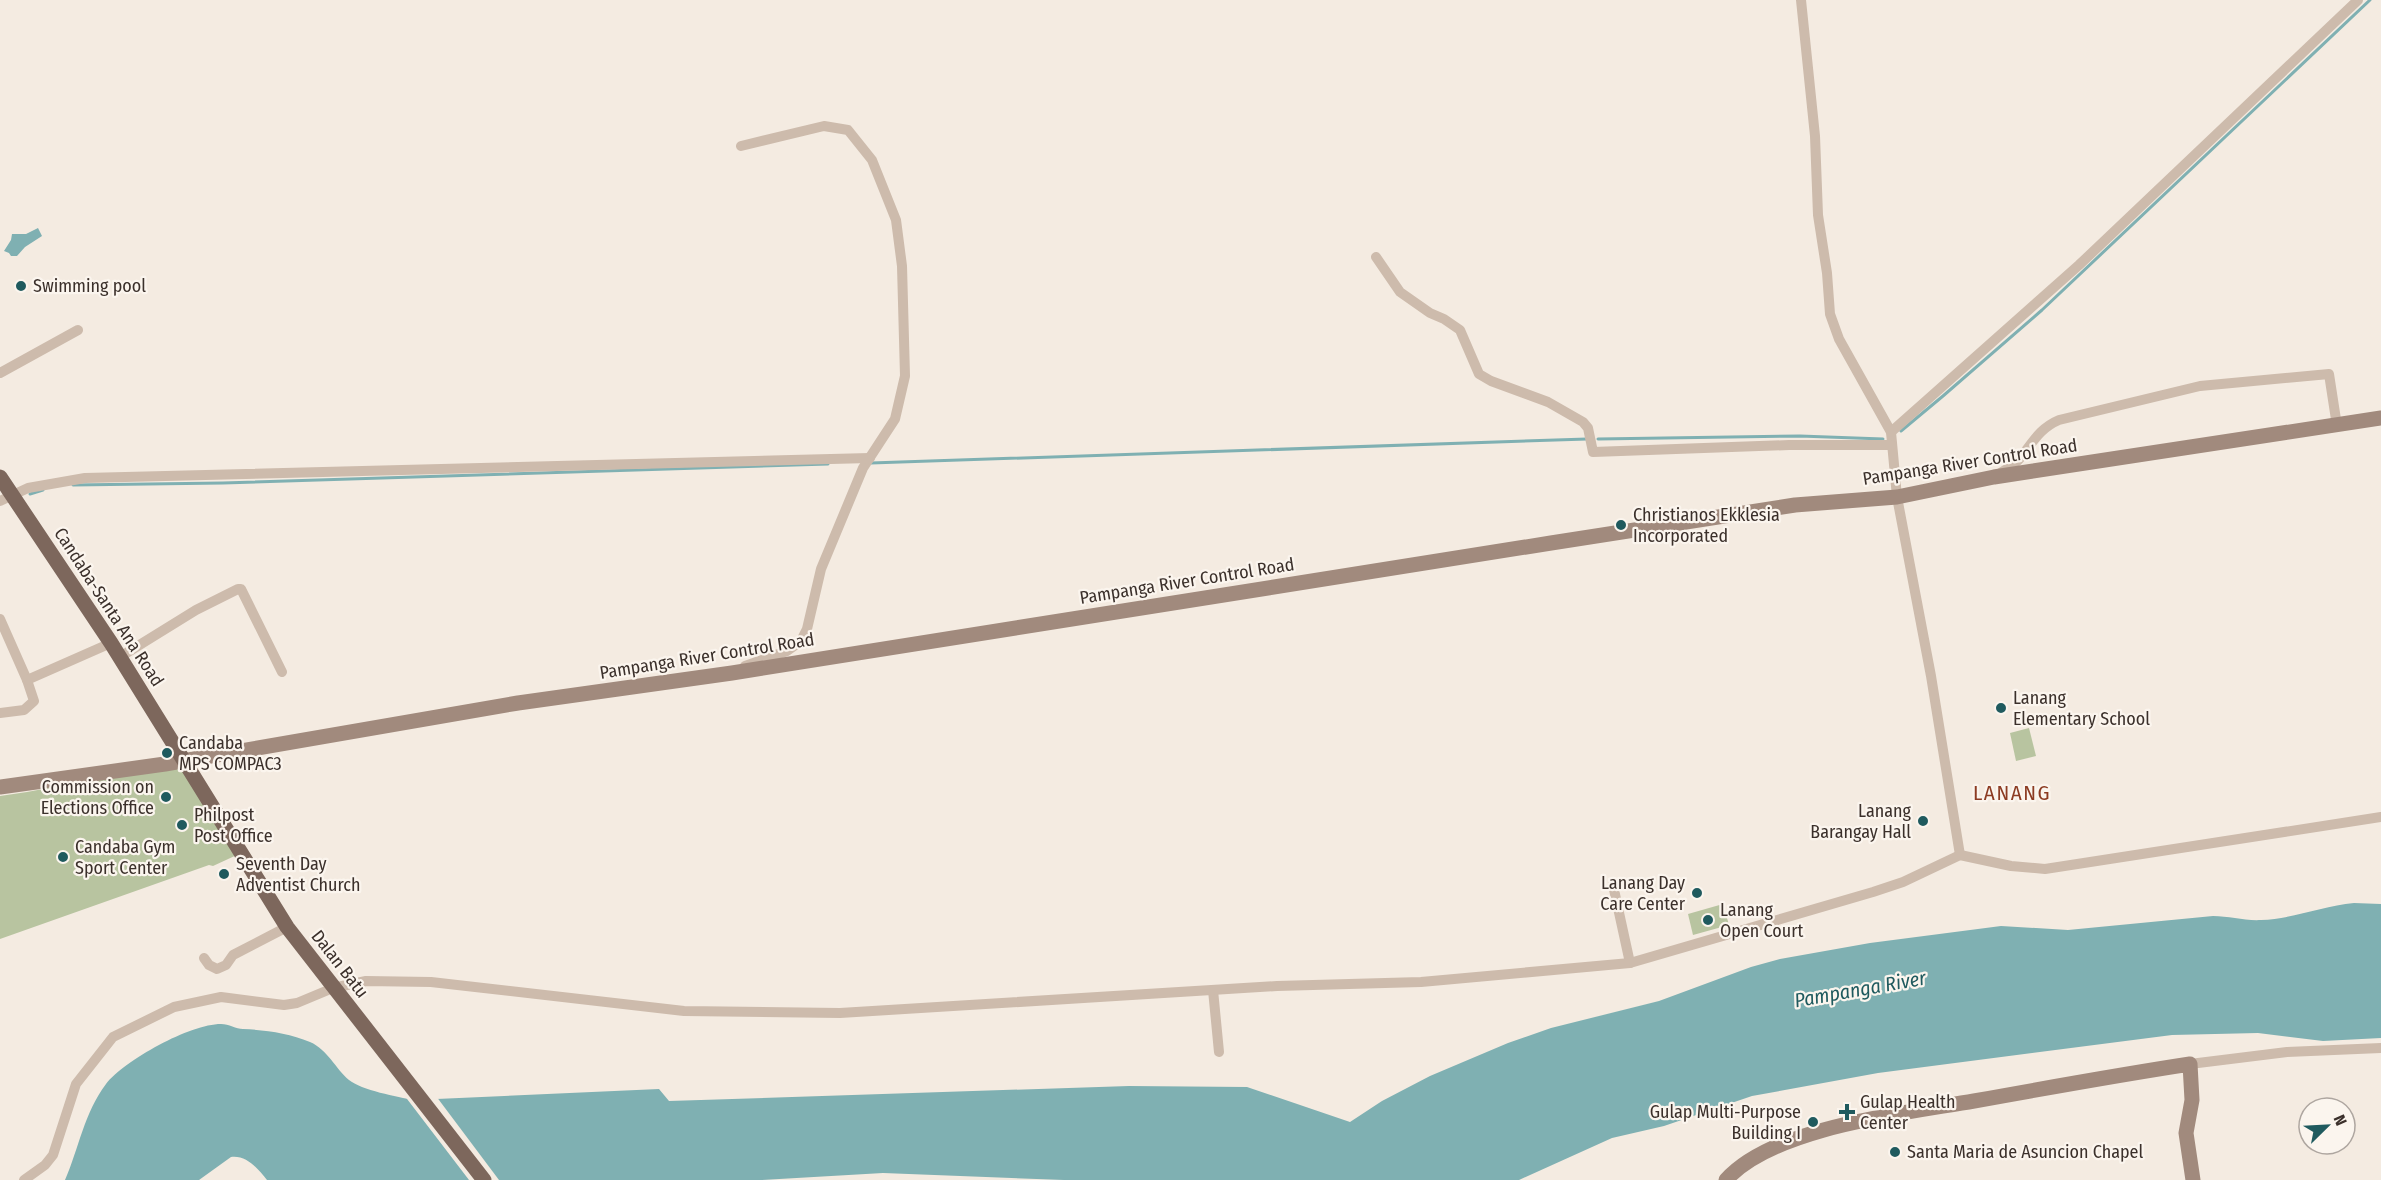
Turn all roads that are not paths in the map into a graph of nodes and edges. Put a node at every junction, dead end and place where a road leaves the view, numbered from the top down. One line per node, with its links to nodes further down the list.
1 (1801, 0): 9 (street)
2 (2358, 0): 9 (street)
3 (741, 146): 11 (street)
4 (1376, 257): 10 (street)
5 (78, 330): 6 (street)
6 (0, 373)
7 (2381, 418): 8 (main road, Pampanga River Control Road)
8 (2337, 426): 13 (main road, Pampanga River Control Road); 13 (street)
9 (1891, 432): 10 (street)
10 (1891, 445): 14 (street)
11 (867, 462): 15 (street); 20 (street)
12 (0, 477): 15 (main road, Candaba-Santa Ana Road)
13 (1994, 477): 14 (main road, Pampanga River Control Road)
14 (1897, 497): 20 (main road, Pampanga River Control Road); 26 (street)
15 (7, 499): 17 (main road, Candaba-Santa Ana Road)
16 (0, 619): 21 (street)
17 (111, 643): 18 (main road, Candaba-Santa Ana Road); 21 (street)
18 (120, 657): 19 (street); 23 (main road, Candaba-Santa Ana Road)
19 (282, 672)
20 (732, 673): 23 (main road, Pampanga River Control Road)
21 (27, 680): 22 (street)
22 (0, 713)
23 (183, 761): 24 (main road, Pampanga River Control Road); 28 (main road, Dalan Batu)
24 (0, 787)
25 (2381, 817): 26 (street)
26 (1960, 855): 30 (street)
27 (1613, 885): 30 (street)
28 (287, 927): 29 (street); 31 (main road, Dalan Batu)
29 (204, 958)
30 (1630, 963): 32 (street)
31 (333, 988): 32 (street); 36 (street); 37 (main road, Dalan Batu)
32 (1213, 990): 34 (street)
33 (2381, 1048): 35 (street)
34 (1219, 1052)
35 (2190, 1064): 38 (main road); 39 (main road)
36 (24, 1180)
37 (484, 1180)
38 (1726, 1180)
39 (2193, 1180)

